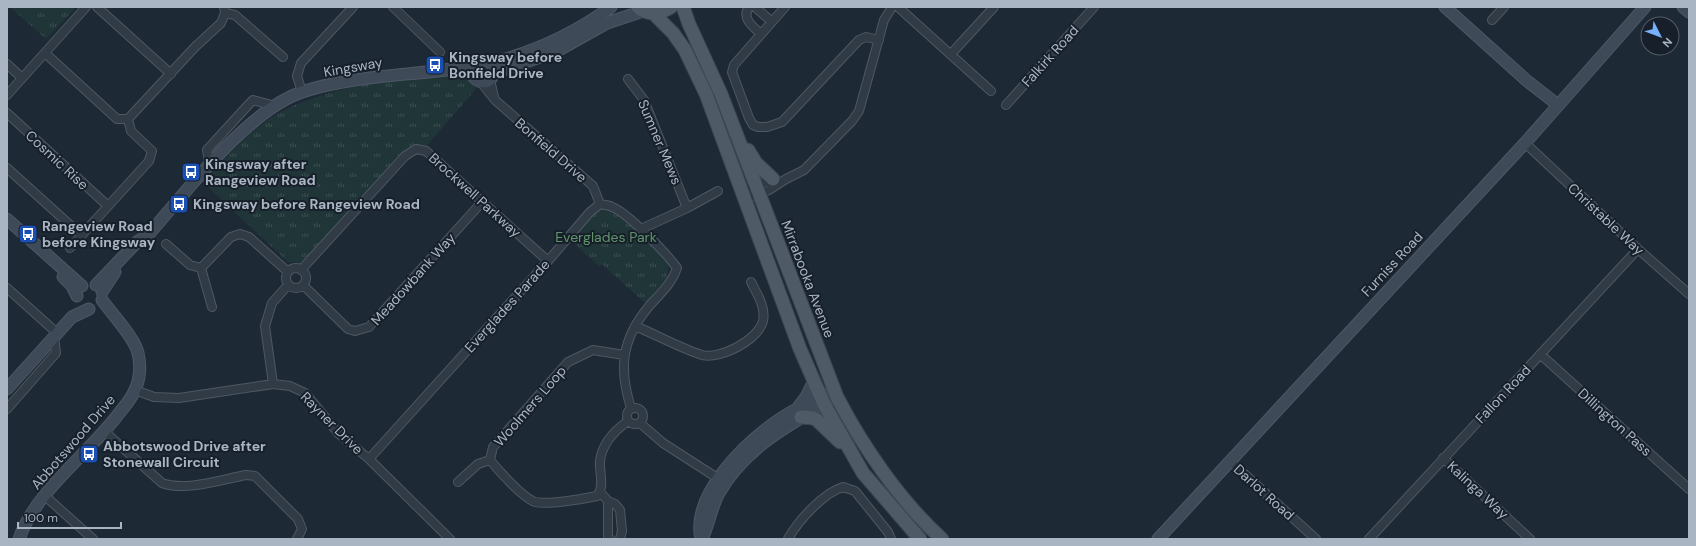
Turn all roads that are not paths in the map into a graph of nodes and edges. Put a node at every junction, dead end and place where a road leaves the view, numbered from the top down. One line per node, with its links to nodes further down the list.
1 (86, 7): 27 (street)
2 (96, 7): 32 (street)
3 (393, 7): 26 (street)
4 (611, 7): 31 (street, Kingsway)
5 (671, 7): 20 (main road)
6 (683, 7): 43 (main road, Mirrabooka Avenue)
7 (749, 7): 24 (street)
8 (755, 7): 23 (street)
9 (785, 7): 23 (street)
10 (892, 7): 25 (street)
11 (898, 7): 28 (street)
12 (994, 7): 28 (street)
13 (1094, 7): 38 (street, Falkirk Road)
14 (1445, 7): 40 (street)
15 (1504, 7): 22 (street)
16 (1645, 7): 40 (street, Furniss Road)
17 (1683, 7): 21 (street)
18 (350, 8): 36 (street)
19 (225, 10): 29 (street); 32 (street)
20 (645, 10): 31 (street, Kingsway); 50 (main road)
21 (1689, 12)
22 (1492, 20)
23 (772, 22): 24 (street)
24 (761, 34): 25 (street)
25 (879, 40): 47 (street)
26 (440, 52)
27 (45, 53): 33 (street); 42 (street)
28 (951, 54): 35 (street)
29 (283, 57)
30 (7, 64): 33 (street)
31 (483, 73): 36 (street, Kingsway); 52 (street, Bonfield Drive)
32 (171, 74): 42 (street)
33 (22, 78): 37 (street)
34 (628, 79): 54 (street, Sumner Mews)
35 (991, 91)
36 (302, 92): 39 (street, Kingsway)
37 (7, 95)
38 (1006, 105)
39 (275, 106): 45 (street, Kingsway); 45 (street)
40 (1555, 108): 44 (street, Furniss Road)
41 (7, 113): 53 (street, Cosmic Rise)
42 (128, 119): 53 (street)
43 (732, 123): 47 (main road); 48 (main road, Mirrabooka Avenue)
44 (1525, 143): 62 (street, Christable Way); 96 (street, Furniss Road)
45 (210, 166): 73 (street, Kingsway)
46 (7, 168): 58 (street)
47 (779, 179): 48 (street); 48 (street)
48 (757, 190): 50 (street); 84 (main road, Mirrabooka Avenue)
49 (718, 191): 54 (street)
50 (743, 195): 80 (main road)
51 (482, 202): 63 (street, Brockwell Parkway); 65 (street, Brockwell Parkway); 69 (street, Meadowbank Way)
52 (600, 204): 57 (street); 63 (street, Everglades Parade)
53 (108, 206): 58 (street)
54 (687, 208): 57 (street)
55 (7, 219): 59 (street)
56 (7, 226): 59 (street)
57 (641, 229): 76 (street)
58 (81, 235): 61 (street)
59 (31, 244): 71 (street, Abbotswood Drive)
60 (166, 244): 64 (street)
61 (70, 248)
62 (1638, 249): 72 (street, Christable Way); 78 (street, Fallon Road)
63 (548, 261): 94 (street, Everglades Parade)
64 (201, 268): 66 (street); 74 (street)
65 (301, 270): 66 (street); 69 (street)
66 (288, 272): 68 (street)
67 (751, 282): 76 (street)
68 (288, 284): 69 (street); 81 (street)
69 (303, 285)
70 (7, 288): 77 (street)
71 (79, 294): 73 (street, Abbotswood Drive); 73 (street); 75 (street)
72 (1689, 294)
73 (97, 299): 75 (street); 83 (street, Abbotswood Drive)
74 (212, 307)
75 (72, 317): 77 (street)
76 (635, 326): 79 (street)
77 (56, 334): 82 (street); 87 (street)
78 (1540, 354): 93 (street, Fallon Road); 99 (street, Dillington Pass)
79 (624, 355): 86 (street); 95 (street, Woolmers Loop)
80 (814, 381): 85 (main road); 88 (street)
81 (273, 384): 83 (street, Rayner Drive); 94 (street, Rayner Drive)
82 (7, 388)
83 (135, 390): 91 (street, Abbotswood Drive)
84 (835, 393): 85 (street); 113 (main road, Mirrabooka Avenue)
85 (823, 400): 88 (street); 92 (main road)
86 (631, 408): 89 (street); 90 (street)
87 (7, 409)
88 (798, 413): 92 (main road); 97 (street)
89 (628, 421): 90 (street); 100 (street)
90 (640, 423): 97 (street)
91 (105, 432): 101 (street, Abbotswood Drive); 105 (street)
92 (854, 456): 112 (main road)
93 (1444, 458): 116 (street, Fallon Road); 117 (street, Kalinga Way)
94 (369, 459): 106 (street, Rayner Drive)
95 (490, 460): 98 (street, Woolmers Loop); 100 (street, Woolmers Loop)
96 (1230, 461): 114 (street, Furniss Road); 115 (street, Darlot Road)
97 (722, 481): 109 (street)
98 (458, 482)
99 (1689, 489)
100 (600, 492): 102 (street)
101 (45, 496): 103 (street, Abbotswood Drive); 104 (street)
102 (608, 501): 107 (street); 108 (street)
103 (18, 539)
104 (94, 539)
105 (297, 539)
106 (450, 539)
107 (610, 539)
108 (620, 539)
109 (701, 539)
110 (788, 539): 111 (street)
111 (891, 539)
112 (920, 539)
113 (942, 539)
114 (1158, 539)
115 (1316, 539)
116 (1369, 539)
117 (1530, 539)

